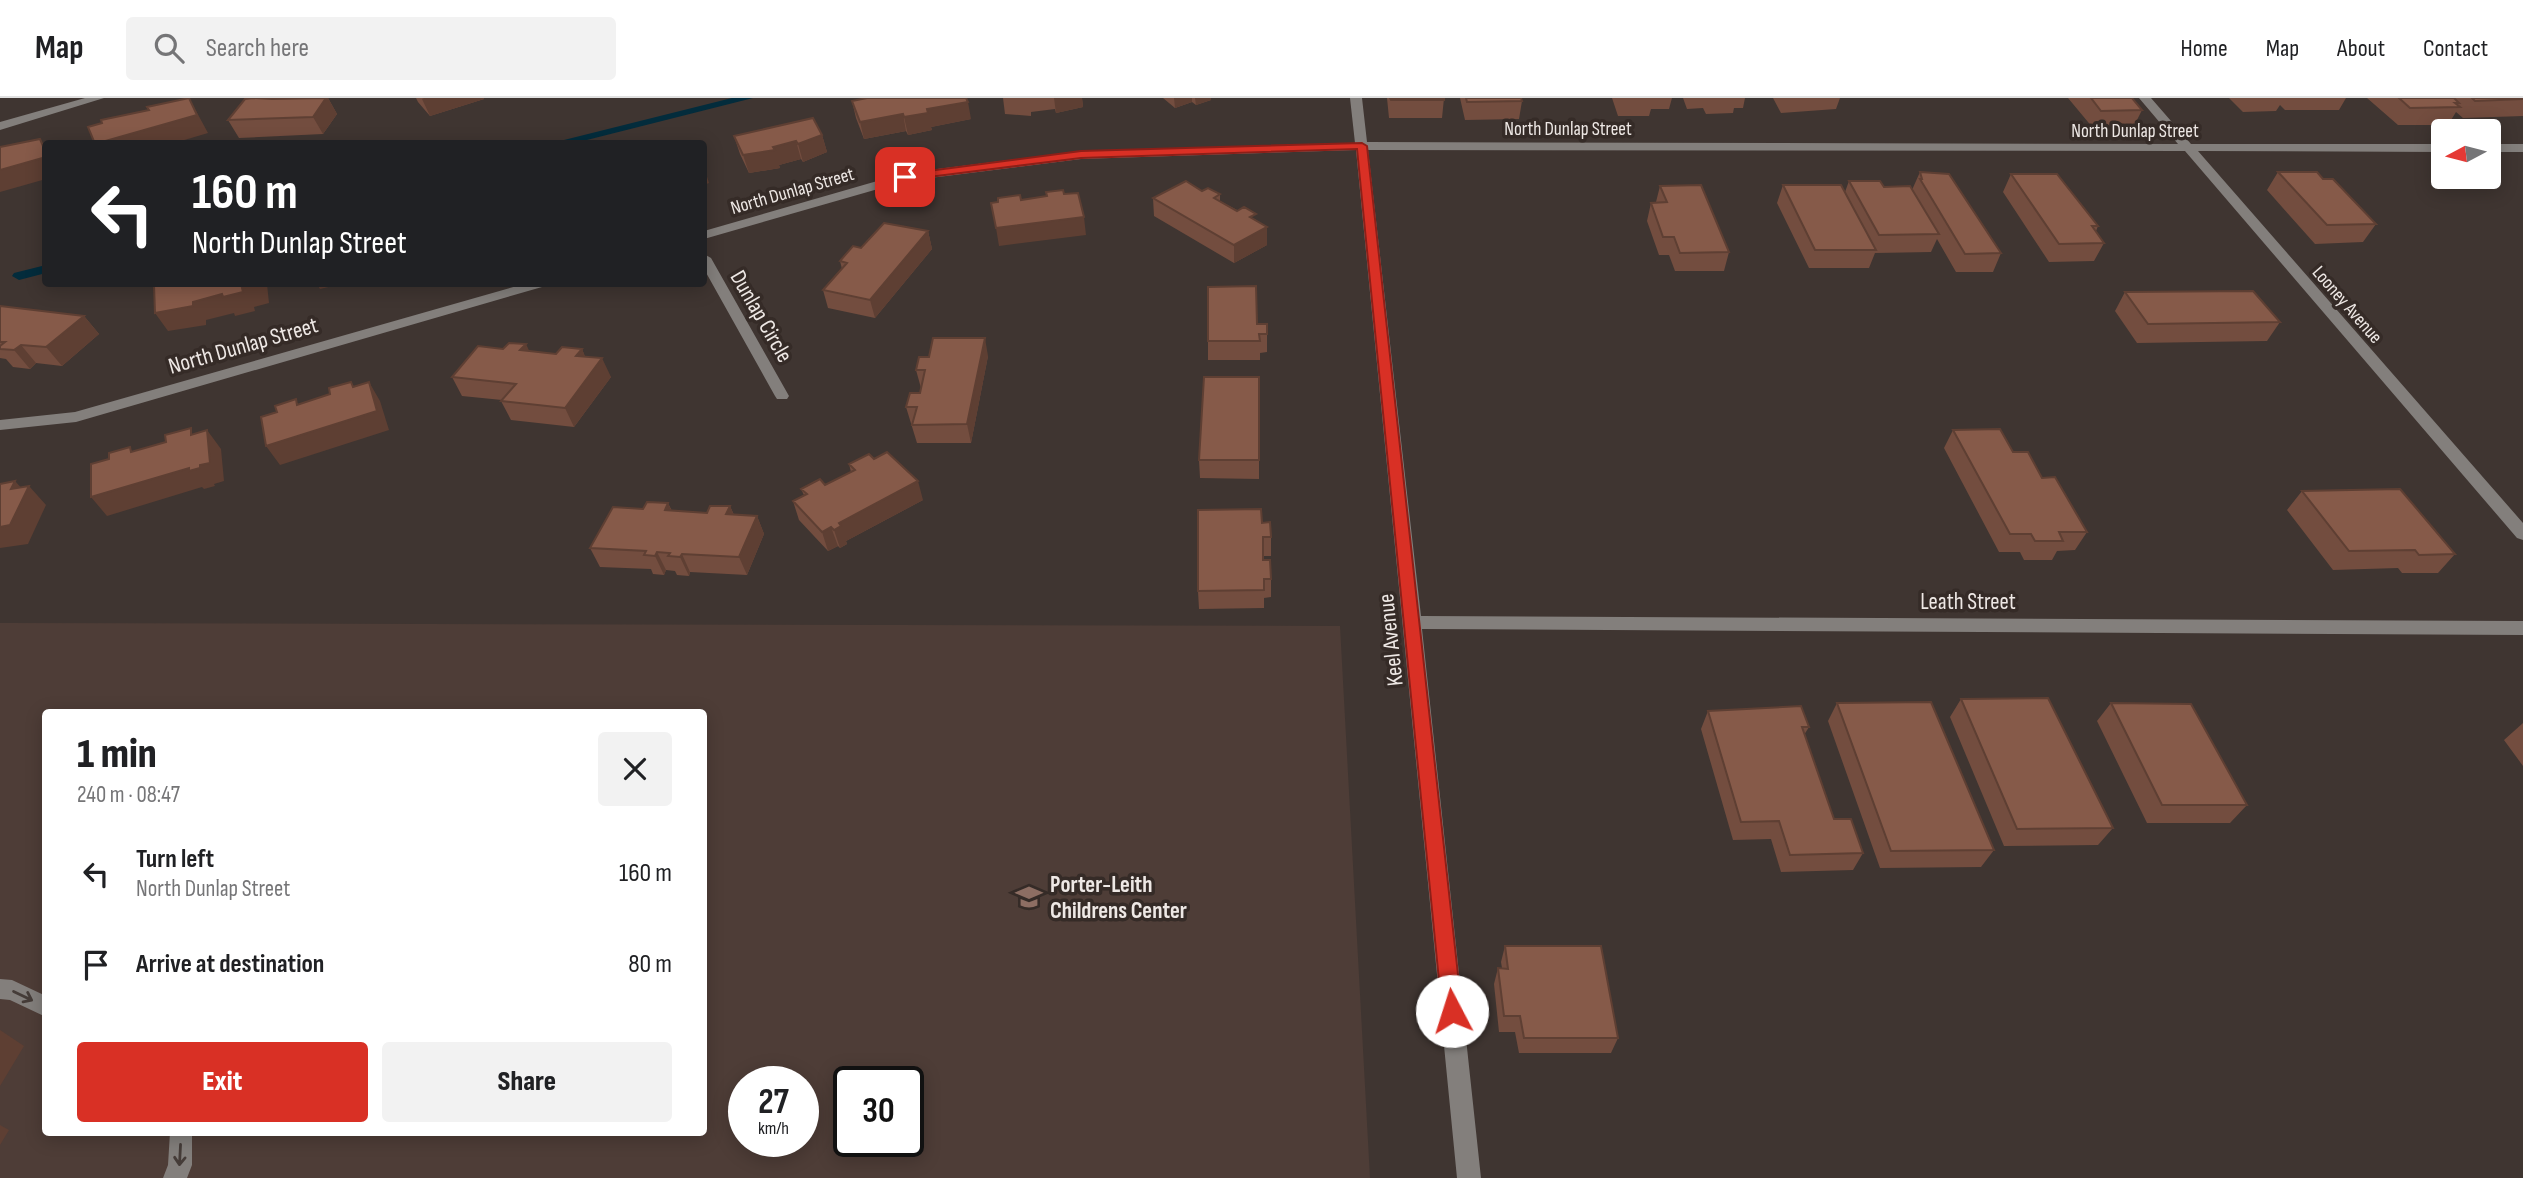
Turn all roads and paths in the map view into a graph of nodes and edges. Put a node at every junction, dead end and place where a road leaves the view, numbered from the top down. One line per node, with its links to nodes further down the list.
1 (98, 98): 4 (street)
2 (1356, 98): 5 (street, Keel Avenue)
3 (2145, 98): 9 (street, Looney Avenue)
4 (0, 125)
5 (1362, 146): 9 (street, North Dunlap Street); 10 (street, North Dunlap Street); 16 (street, Keel Avenue)
6 (2431, 148): 9 (street, North Dunlap Street)
7 (2501, 148): 8 (street)
8 (2523, 148)
9 (2188, 149): 15 (street, Looney Avenue)
10 (707, 234)
11 (707, 263): 13 (street, Dunlap Circle)
12 (527, 287): 14 (street, North Dunlap Street)
13 (782, 396)
14 (0, 425)
15 (2523, 534)
16 (1413, 622): 17 (street, Leath Street); 22 (street, Keel Avenue)
17 (2523, 628)
18 (0, 989): 19 (street, one-way to 19)
19 (42, 1005)
20 (181, 1136): 21 (street, one-way to 21)
21 (175, 1178)
22 (1469, 1178)

